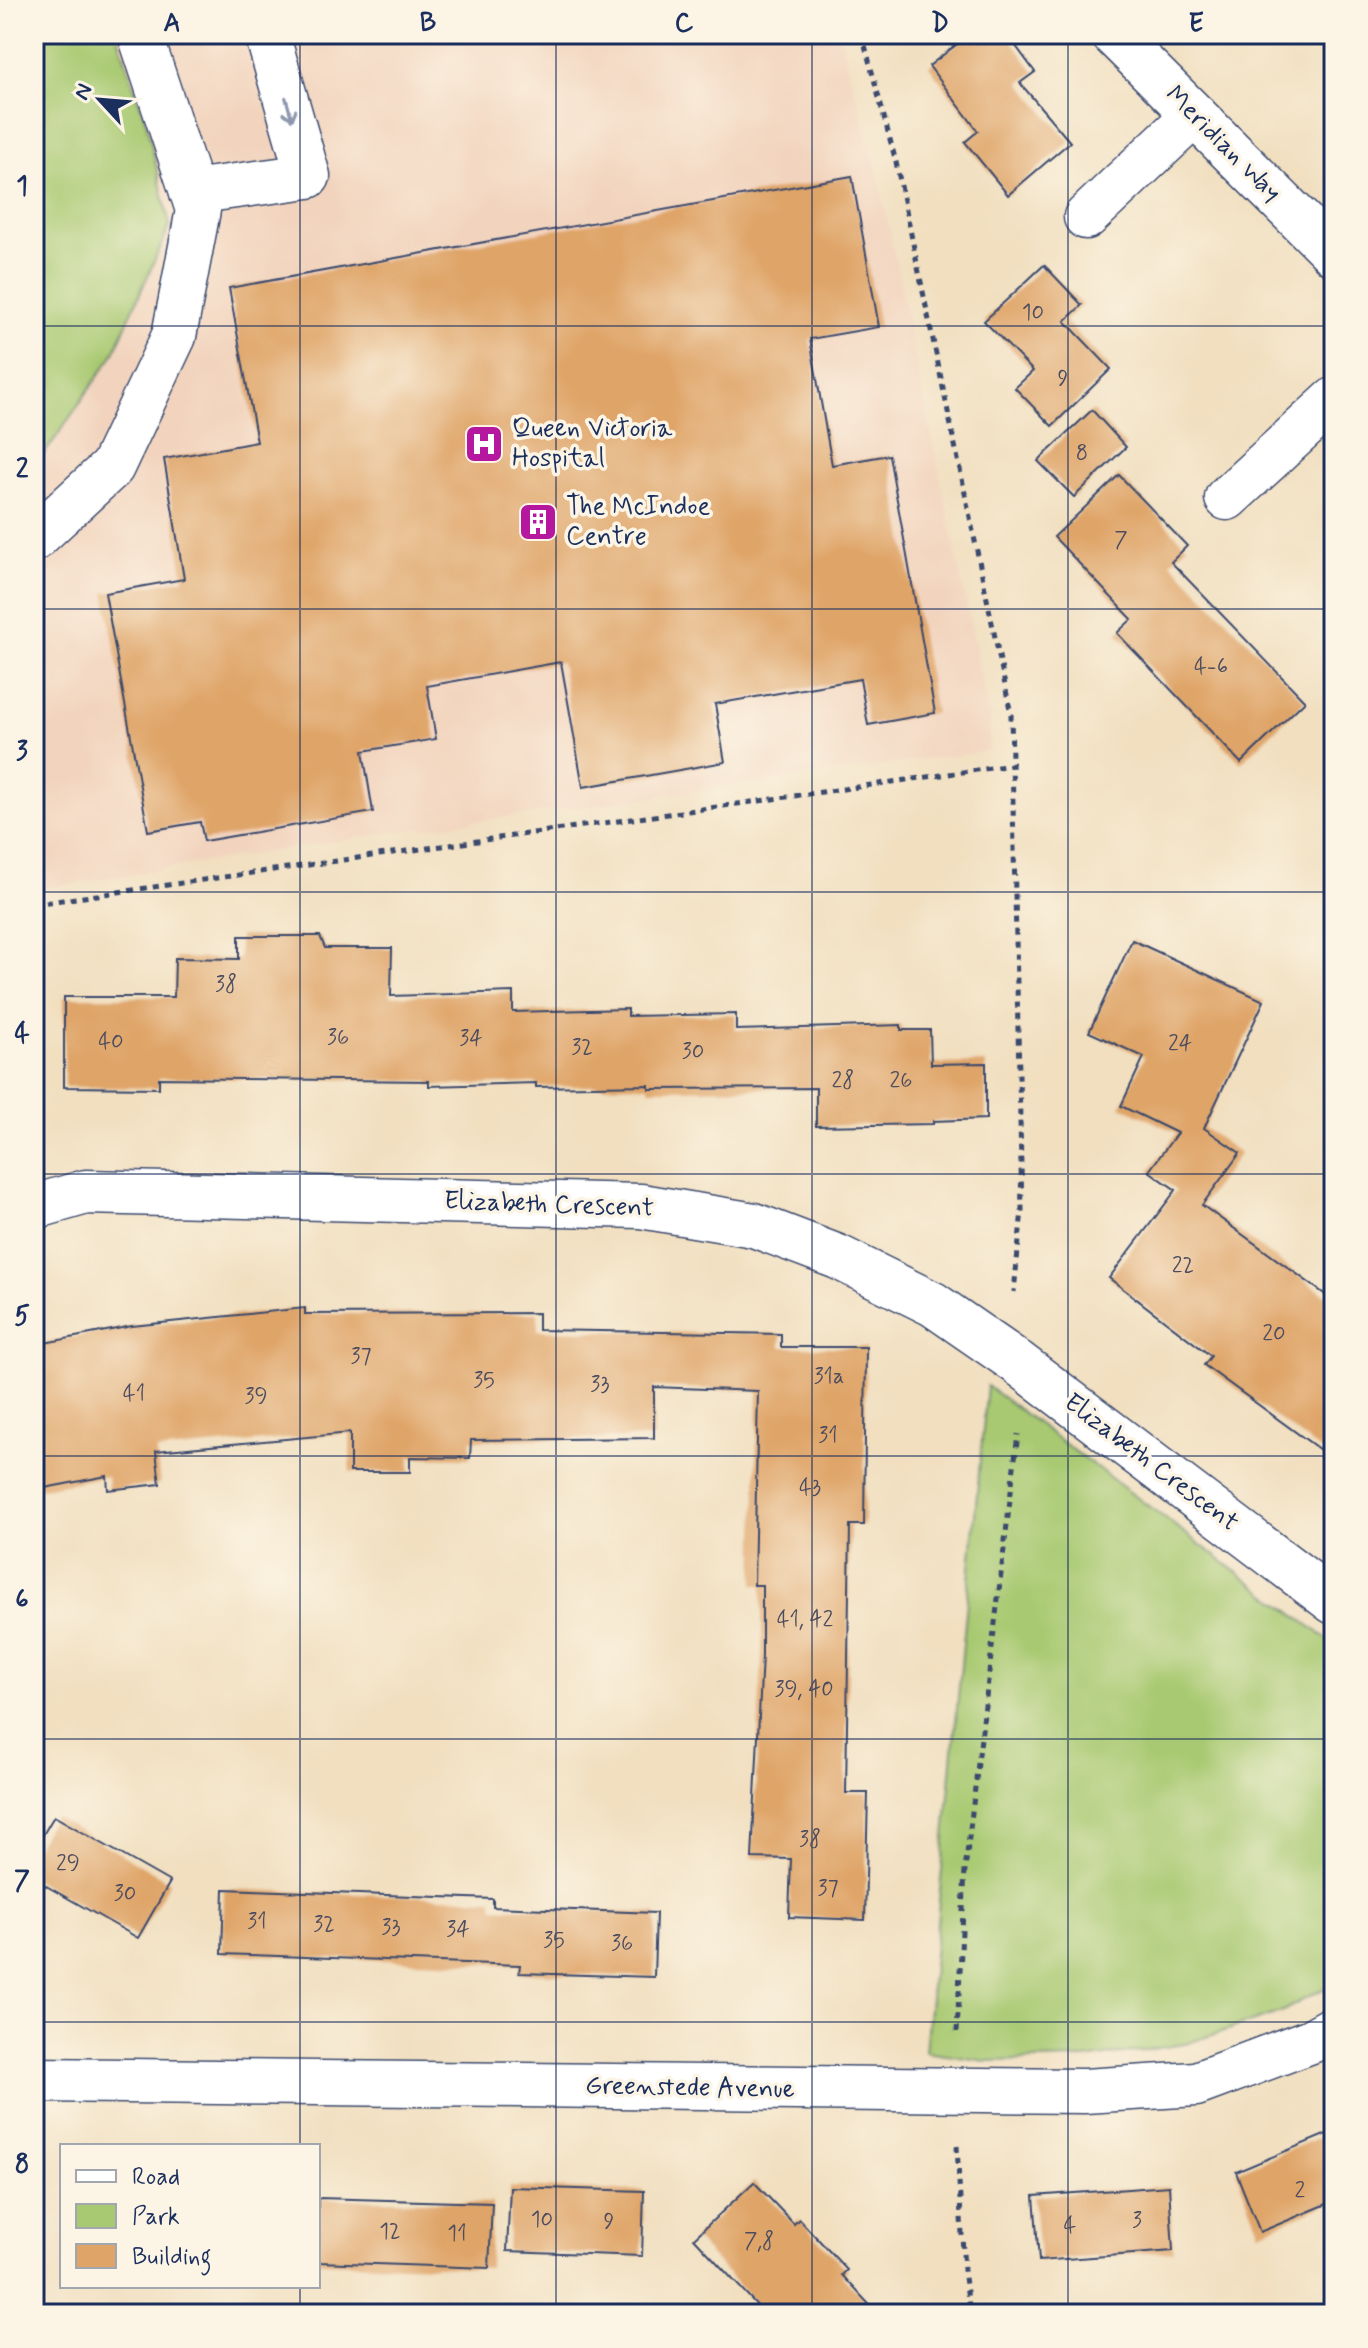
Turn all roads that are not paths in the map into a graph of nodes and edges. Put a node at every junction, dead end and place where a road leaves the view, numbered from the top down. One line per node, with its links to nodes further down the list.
1 (140, 34): 5 (street)
2 (267, 34): 5 (street, one-way to 5)
3 (1113, 34): 4 (street, Meridian Way)
4 (1194, 115): 6 (street); 7 (street, Meridian Way)
5 (192, 192): 10 (street)
6 (1086, 217)
7 (1334, 254)
8 (1334, 400): 9 (street)
9 (1227, 498)
10 (34, 539)
11 (34, 1207): 12 (street, Elizabeth Crescent)
12 (1334, 1602)
13 (1334, 2028): 14 (street, Greenstede Avenue)
14 (34, 2080)

